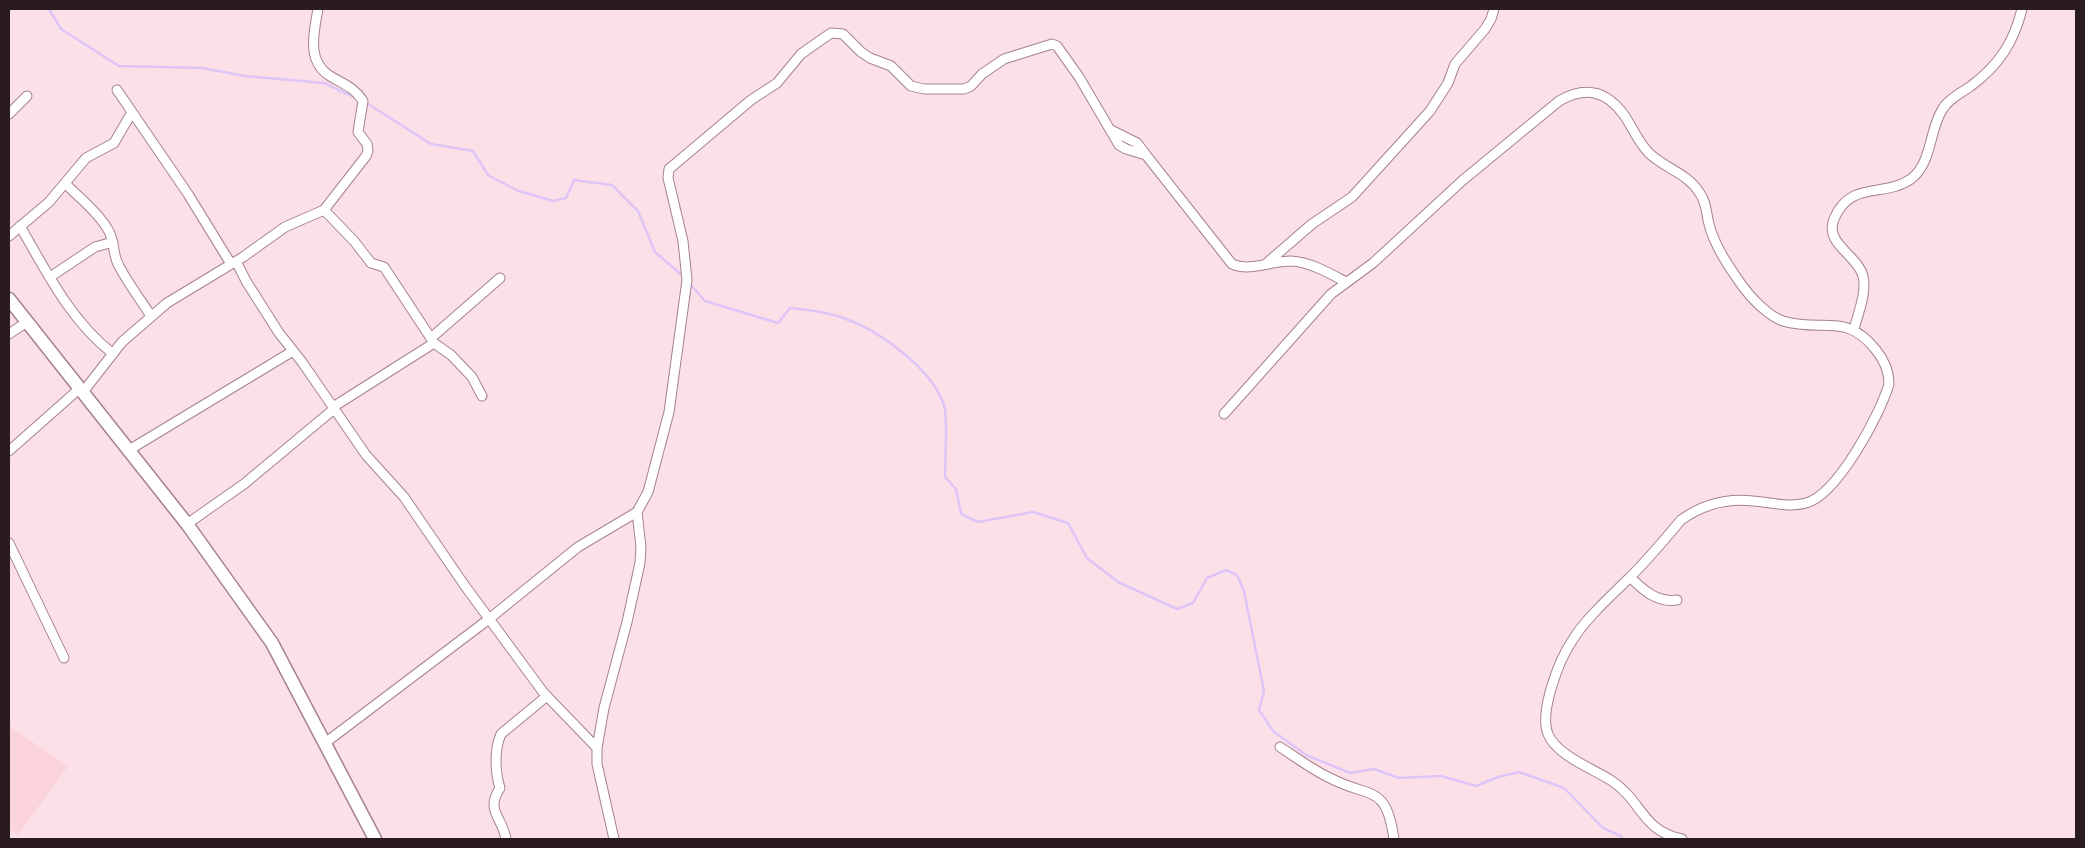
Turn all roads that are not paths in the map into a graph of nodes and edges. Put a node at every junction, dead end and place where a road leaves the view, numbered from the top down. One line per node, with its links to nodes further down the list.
1 (318, 9): 9 (street)
2 (1494, 9): 14 (street)
3 (2022, 9): 21 (street)
4 (117, 90): 6 (street)
5 (26, 96): 7 (street)
6 (132, 112): 8 (street); 13 (street)
7 (9, 114)
8 (65, 183): 10 (street); 12 (street)
9 (324, 210): 13 (street); 23 (street)
10 (20, 226): 11 (street); 15 (street)
11 (9, 236)
12 (113, 242): 15 (street); 19 (street)
13 (233, 262): 19 (street); 24 (street)
14 (1267, 263): 17 (street); 32 (street)
15 (50, 277): 25 (street)
16 (500, 278): 23 (street)
17 (1346, 282): 21 (street); 29 (street)
18 (9, 299): 20 (street)
19 (151, 316): 25 (street)
20 (27, 322): 22 (street); 26 (street)
21 (1854, 329): 35 (street)
22 (9, 334)
23 (433, 340): 27 (street); 28 (street)
24 (293, 352): 28 (street); 30 (street)
25 (112, 353): 26 (street)
26 (81, 390): 30 (street); 31 (street)
27 (482, 396)
28 (333, 408): 33 (street); 37 (street)
29 (1224, 414)
30 (129, 450): 33 (street)
31 (9, 451)
32 (638, 512): 37 (street); 42 (street)
33 (188, 524): 40 (street)
34 (9, 544): 38 (street)
35 (1630, 577): 36 (street); 47 (street)
36 (1677, 600)
37 (489, 619): 39 (street); 40 (street)
38 (64, 658)
39 (547, 696): 42 (street); 44 (street)
40 (325, 743): 43 (street)
41 (1280, 747): 46 (street)
42 (597, 748): 45 (street)
43 (375, 839)
44 (506, 839)
45 (614, 839)
46 (1394, 839)
47 (1682, 839)

